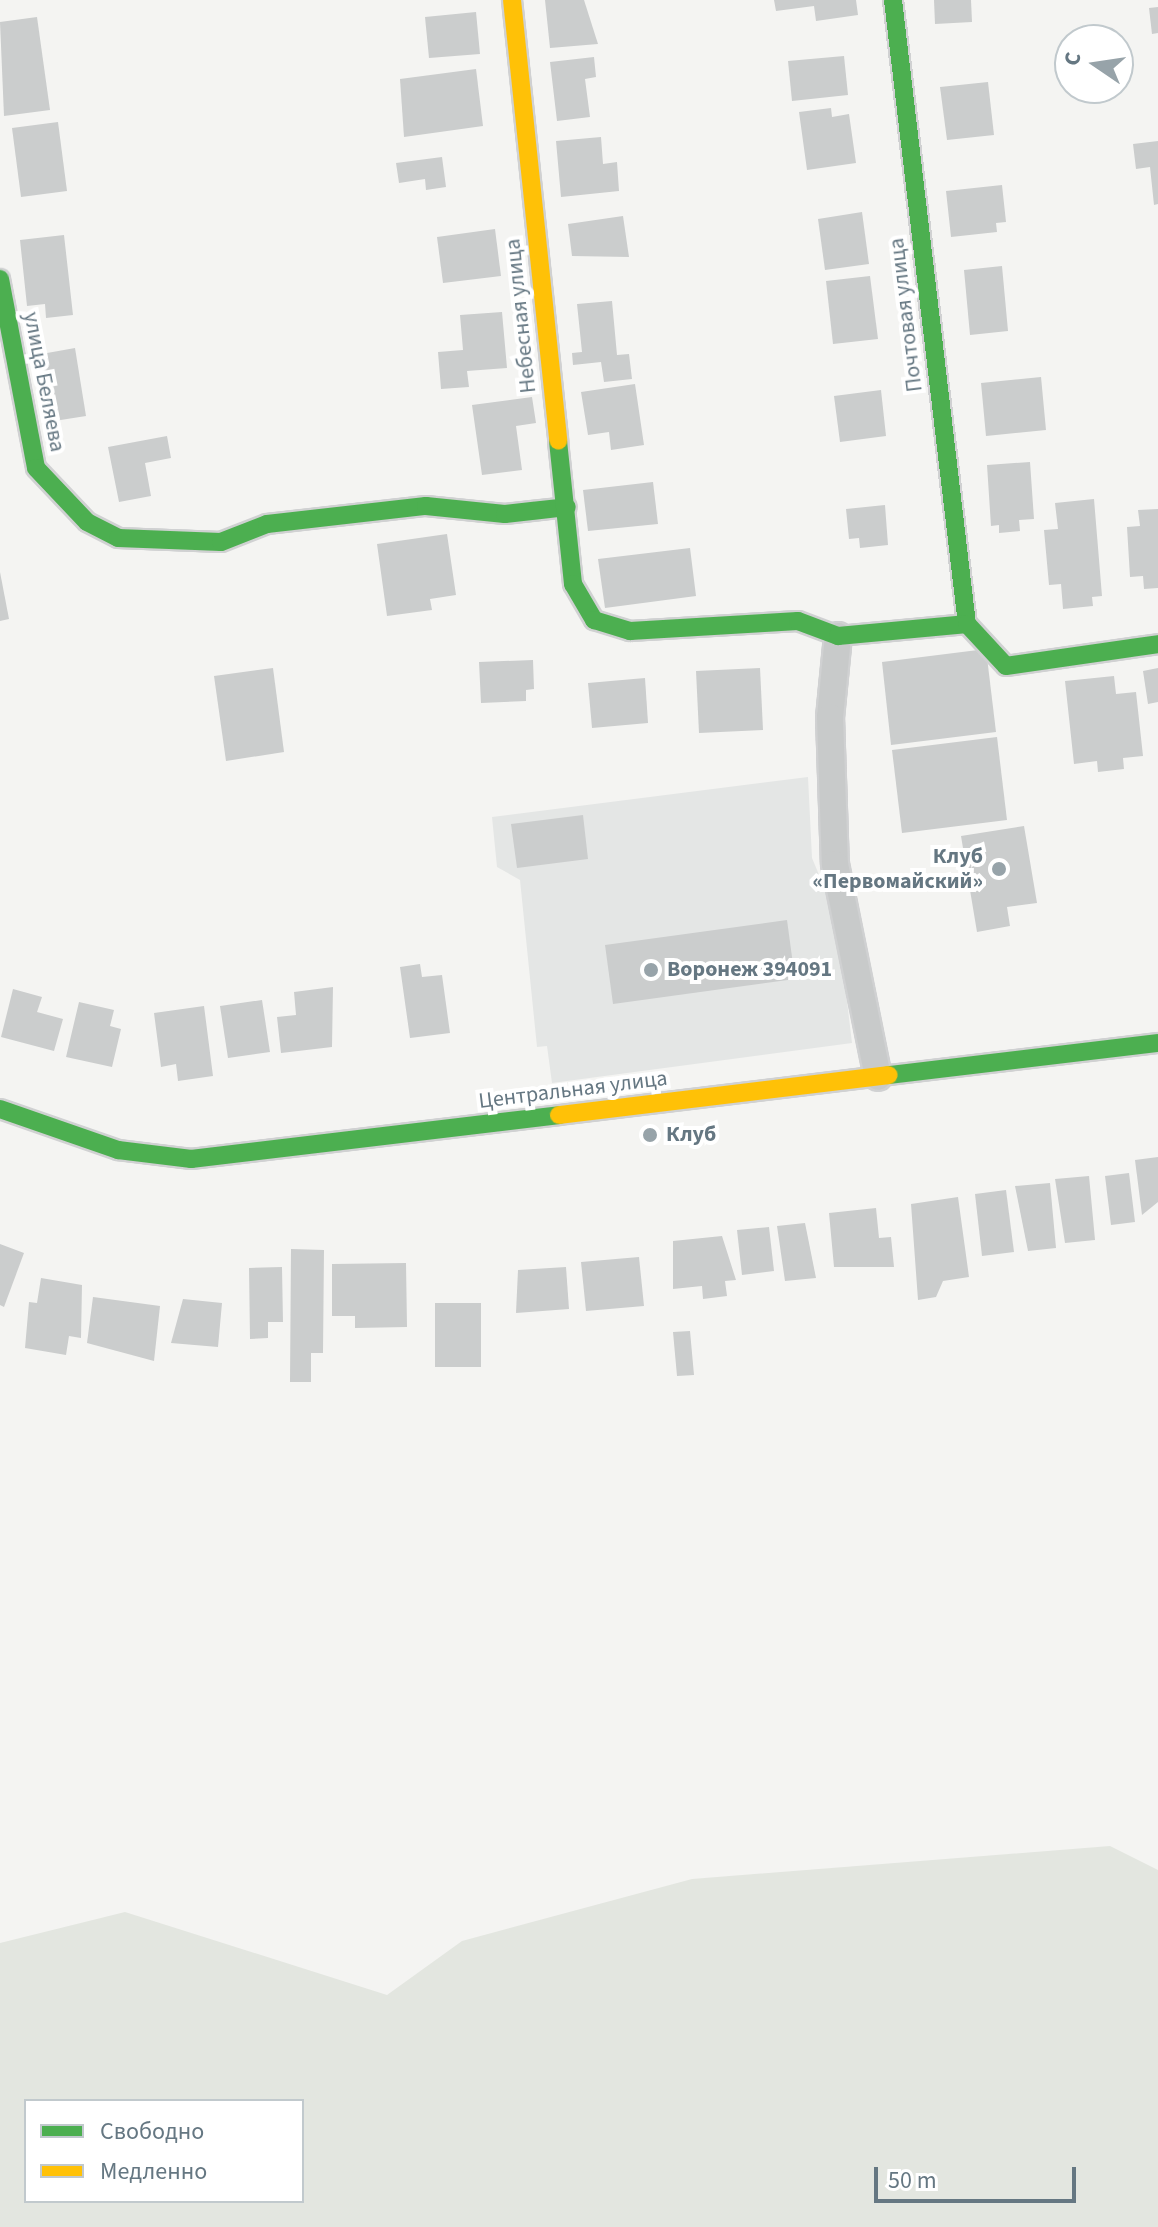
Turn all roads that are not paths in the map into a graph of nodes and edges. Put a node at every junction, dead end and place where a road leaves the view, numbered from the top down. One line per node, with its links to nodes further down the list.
1 (512, 0): 4 (street, Небесная улица)
2 (893, 0): 5 (street, Почтовая улица)
3 (0, 279): 4 (street, улица Беляева)
4 (567, 507): 6 (street, Небесная улица)
5 (967, 624): 6 (street); 7 (street)
6 (838, 636): 9 (street)
7 (1158, 644)
8 (1158, 1043): 9 (street, Центральная улица)
9 (878, 1077): 10 (street, Центральная улица)
10 (0, 1109)

